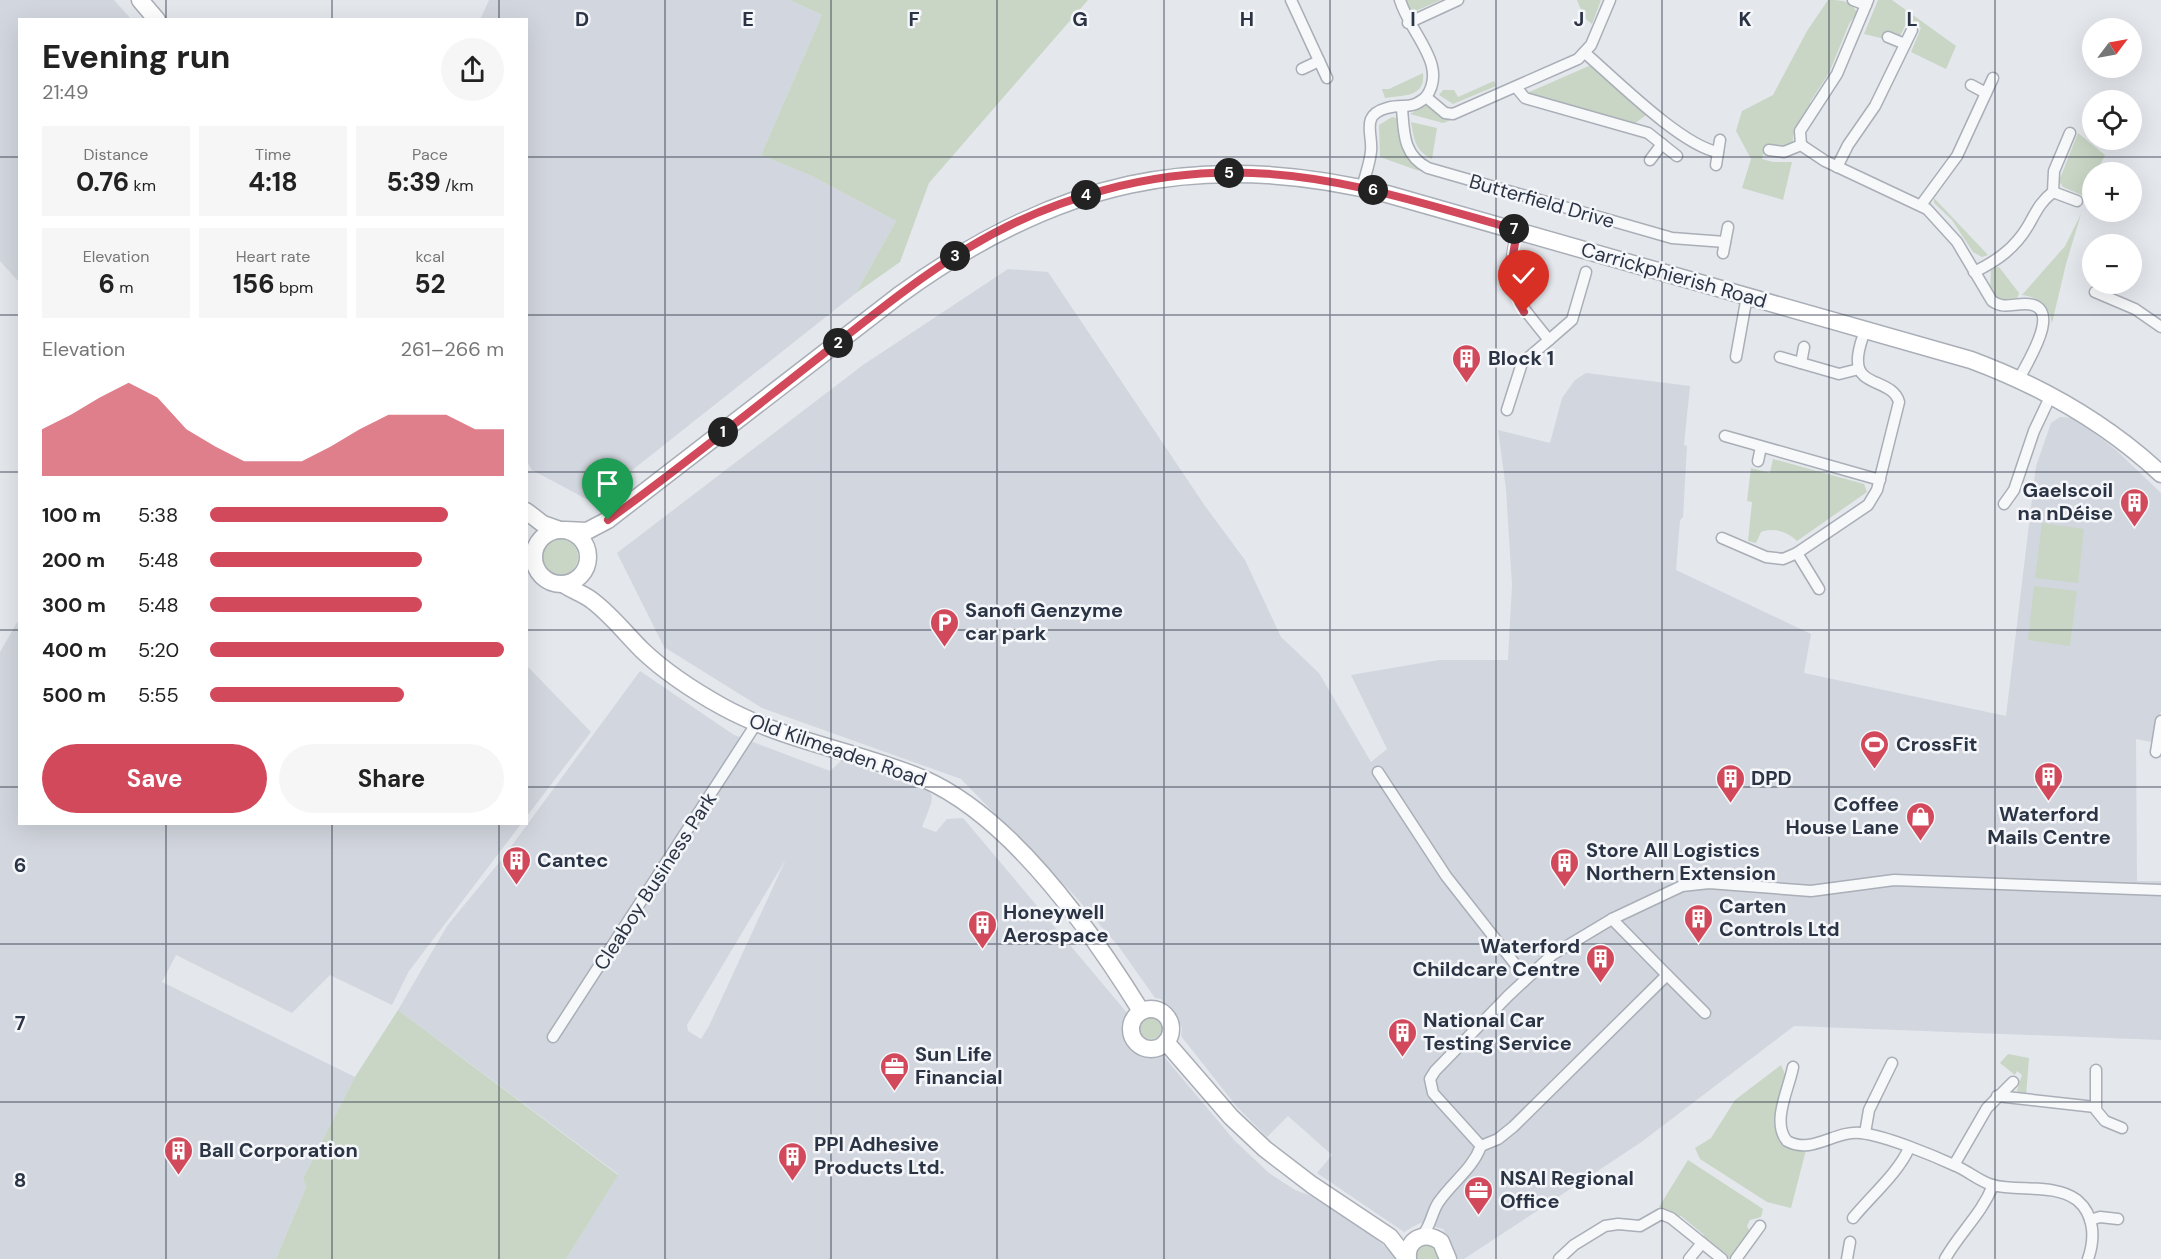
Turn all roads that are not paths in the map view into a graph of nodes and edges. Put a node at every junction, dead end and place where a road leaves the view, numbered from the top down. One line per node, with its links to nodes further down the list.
1 (140, 0): 8 (street)
2 (1291, 0): 14 (street)
3 (1400, 0): 9 (street)
4 (1458, 0): 9 (street)
5 (1610, 0): 13 (street)
6 (1854, 0): 7 (street)
7 (1867, 3): 25 (street)
8 (155, 18)
9 (1408, 23): 21 (street)
10 (1912, 30): 12 (street)
11 (1888, 37): 12 (street)
12 (1905, 44): 30 (street)
13 (1586, 53): 19 (street); 29 (street)
14 (1319, 61): 15 (street); 16 (street)
15 (1302, 69)
16 (1327, 78)
17 (1993, 78): 20 (street)
18 (1971, 85): 20 (street)
19 (1516, 87): 21 (street); 24 (street)
20 (1986, 93): 34 (street)
21 (1426, 97): 22 (street)
22 (1402, 108): 31 (street); 35 (street, Butterfield Drive)
23 (2070, 134): 32 (street)
24 (1662, 144): 27 (street); 28 (street)
25 (1801, 145): 26 (street); 30 (street)
26 (1769, 150)
27 (1677, 156)
28 (1650, 160)
29 (1716, 165)
30 (1837, 167): 34 (street)
31 (1362, 188): 36 (street, Carrickphierish Road); 59 (street, Carrickphierish Road)
32 (2053, 192): 33 (street); 38 (street)
33 (2077, 201)
34 (1921, 205): 38 (street)
35 (1728, 227)
36 (1518, 230): 40 (street, Carrickphierish Road); 43 (street)
37 (1586, 272): 43 (street)
38 (1974, 272): 49 (street)
39 (2100, 294): 41 (street)
40 (1748, 296): 42 (street, Carrickphierish Road); 45 (street)
41 (2161, 327)
42 (1865, 330): 48 (street); 49 (street, Carrickphierish Road)
43 (1549, 340): 51 (street)
44 (1804, 347): 47 (street)
45 (1736, 357)
46 (1780, 357): 47 (street)
47 (1801, 363): 48 (street)
48 (1859, 369): 56 (street)
49 (2019, 379): 50 (street, Carrickphierish Road)
50 (2051, 395): 55 (street, Carrickphierish Road); 57 (street)
51 (1507, 410)
52 (1725, 436): 53 (street)
53 (1761, 447): 54 (street); 56 (street)
54 (1758, 461)
55 (2161, 474)
56 (1880, 480): 64 (street)
57 (2004, 504)
58 (528, 514): 61 (street)
59 (612, 517): 61 (street, Carrickphierish Road); 65 (street, Carrickphierish Road)
60 (528, 521): 63 (street)
61 (562, 530): 63 (street); 65 (street)
62 (1722, 538): 64 (street)
63 (535, 549): 66 (street)
64 (1797, 553): 67 (street)
65 (587, 559): 66 (street); 68 (street, Old Kilmeaden Road)
66 (563, 584): 68 (street, Old Kilmeaden Road)
67 (1821, 590)
68 (611, 617): 70 (street, Old Kilmeaden Road)
69 (2161, 721): 71 (street)
70 (756, 724): 77 (street, Old Kilmeaden Road); 79 (street, Cleaboy Business Park)
71 (2156, 752)
72 (1378, 772): 76 (street)
73 (2161, 890): 74 (street)
74 (1612, 919): 75 (street); 76 (street)
75 (1667, 975): 78 (street); 89 (street)
76 (1526, 978): 89 (street)
77 (1141, 1011): 80 (street); 80 (street)
78 (1705, 1013)
79 (552, 1037)
80 (1166, 1042): 98 (street)
81 (1892, 1063): 88 (street)
82 (1793, 1067): 88 (street)
83 (2096, 1071): 86 (street)
84 (2013, 1082): 85 (street)
85 (1997, 1096): 86 (street); 91 (street)
86 (2095, 1107): 87 (street)
87 (2122, 1128)
88 (1865, 1133): 90 (street)
89 (1481, 1146): 93 (street)
90 (1909, 1148): 91 (street); 94 (street)
91 (1954, 1165): 92 (street)
92 (1993, 1185): 96 (street); 109 (street)
93 (1434, 1214): 99 (street); 102 (street)
94 (1853, 1218)
95 (2118, 1219): 96 (street)
96 (2090, 1220): 110 (street)
97 (1760, 1226): 107 (street)
98 (1390, 1237): 99 (street); 103 (street)
99 (1418, 1238): 102 (street); 103 (street)
100 (1850, 1242): 108 (street)
101 (1702, 1243): 104 (street); 105 (street); 106 (street)
102 (1445, 1253)
103 (1408, 1259)
104 (1558, 1259)
105 (1689, 1259)
106 (1722, 1259)
107 (1736, 1259)
108 (1847, 1259)
109 (1945, 1259)
110 (2088, 1259)

